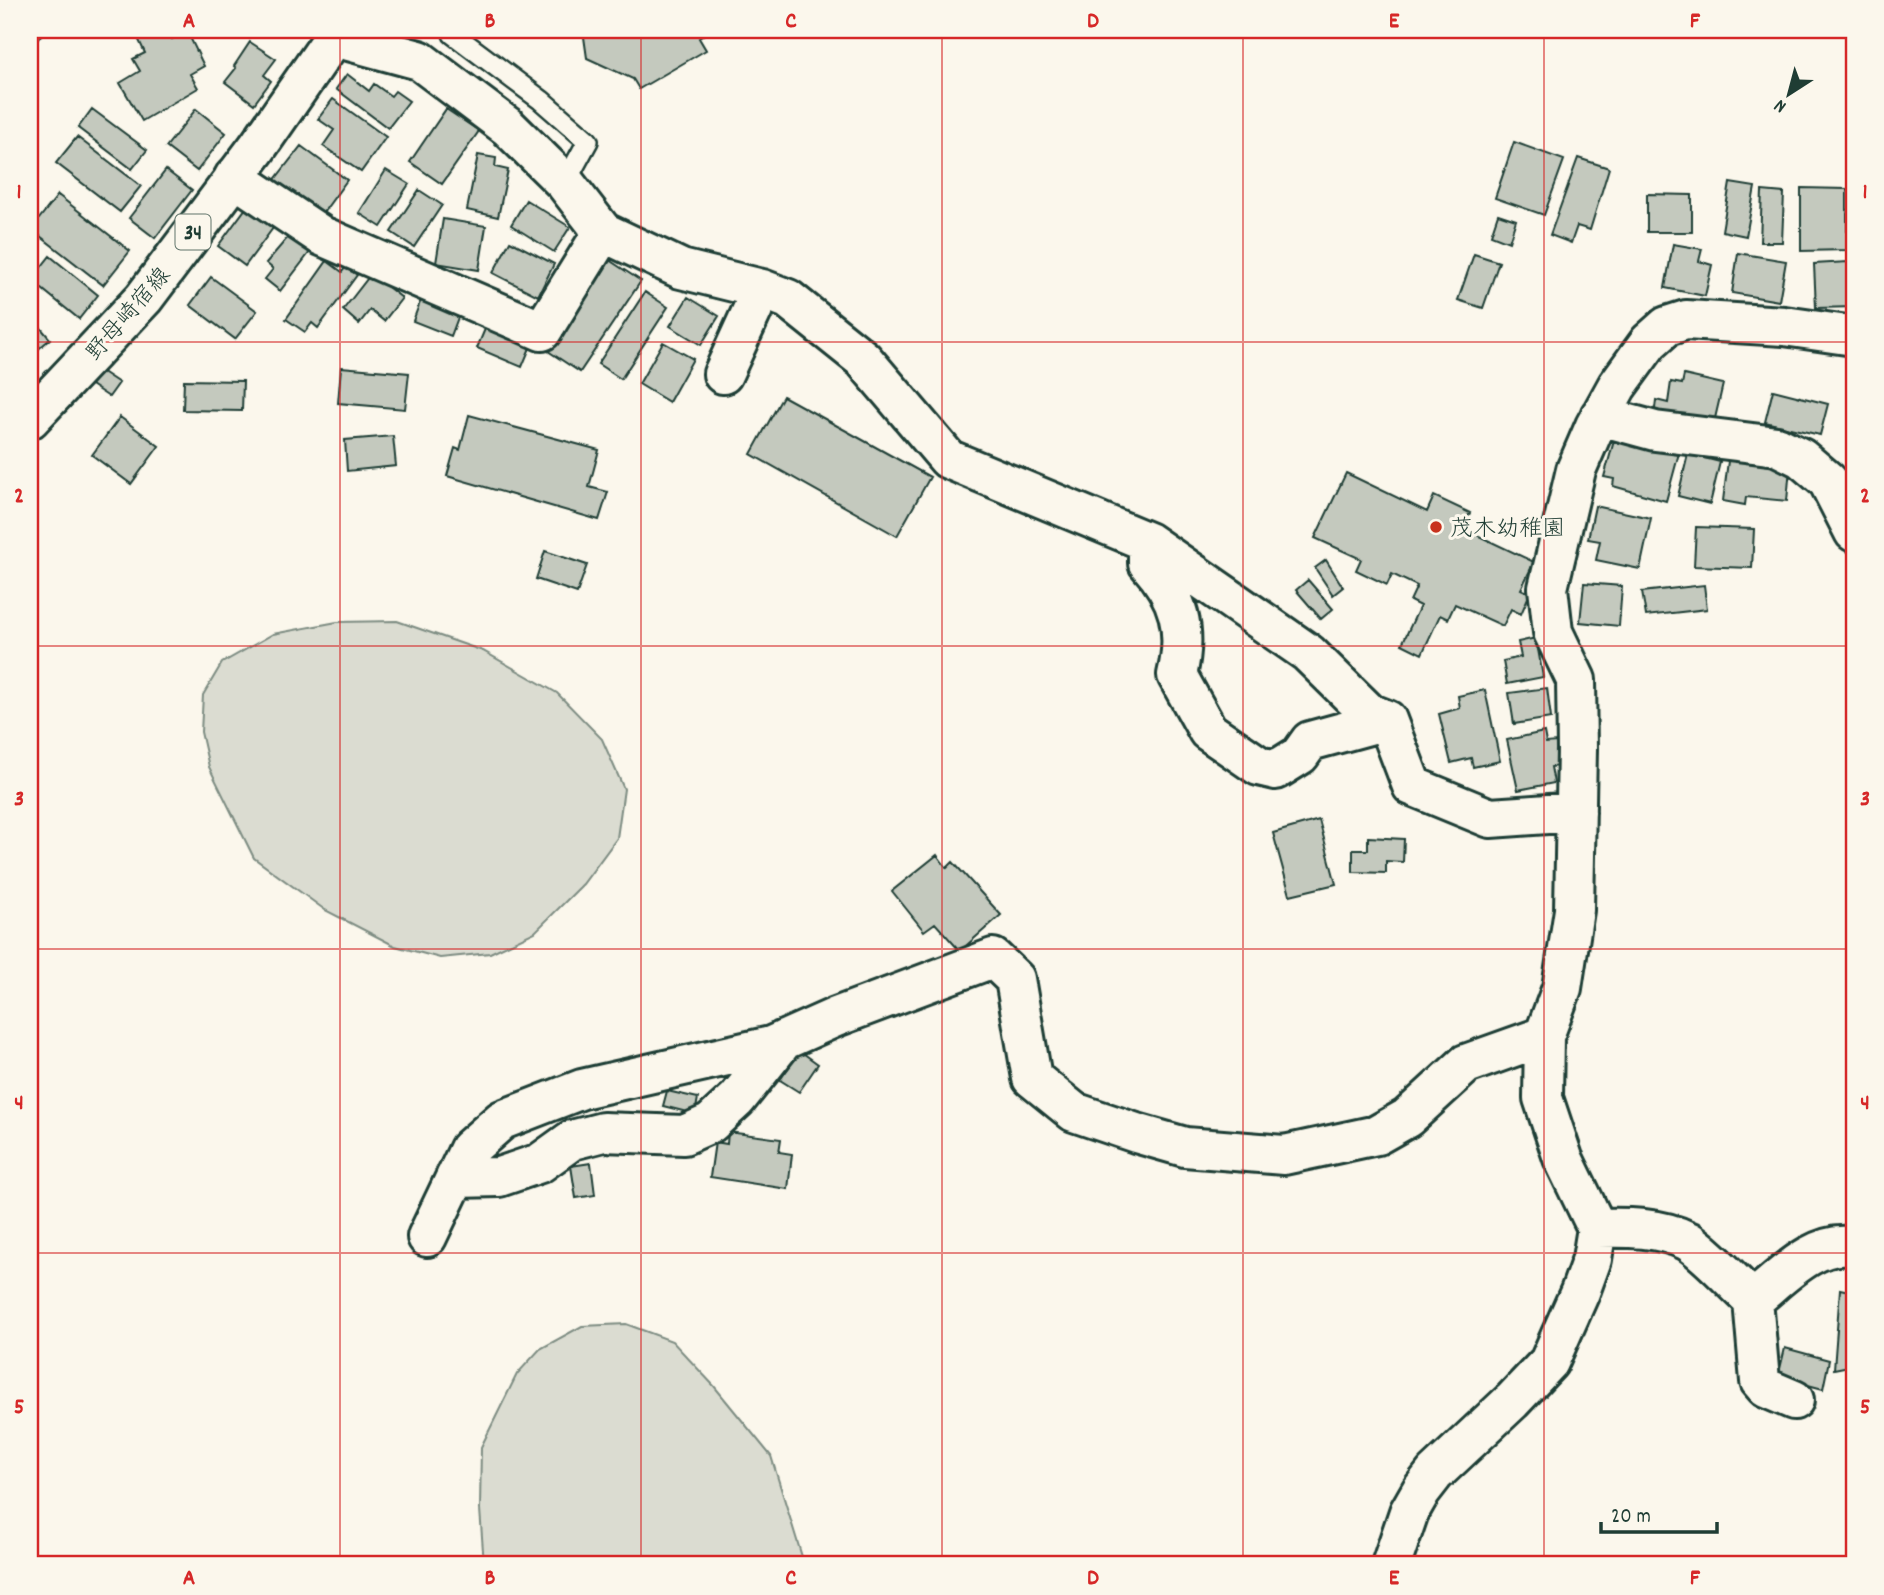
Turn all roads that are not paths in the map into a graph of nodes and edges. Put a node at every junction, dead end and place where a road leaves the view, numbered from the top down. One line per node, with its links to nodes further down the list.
1 (455, 30): 4 (lane)
2 (337, 33): 3 (street, 野母崎宿線 / 34); 4 (street)
3 (234, 177): 5 (street); 10 (street, 野母崎宿線 / 34)
4 (565, 183): 5 (street)
5 (603, 233): 6 (street)
6 (762, 289): 8 (street); 12 (street)
7 (1854, 336): 9 (street)
8 (723, 374)
9 (1600, 416): 11 (street); 14 (street)
10 (30, 419)
11 (1854, 532)
12 (1148, 542): 13 (street); 13 (street)
13 (1387, 720): 14 (street)
14 (1576, 812): 15 (street)
15 (1544, 1036): 16 (street); 18 (street)
16 (784, 1040): 17 (street); 17 (street)
17 (455, 1178): 19 (street)
18 (1597, 1228): 21 (street); 23 (street)
19 (427, 1237)
20 (1854, 1247): 21 (street)
21 (1753, 1300): 22 (street)
22 (1794, 1400)
23 (1391, 1565)

